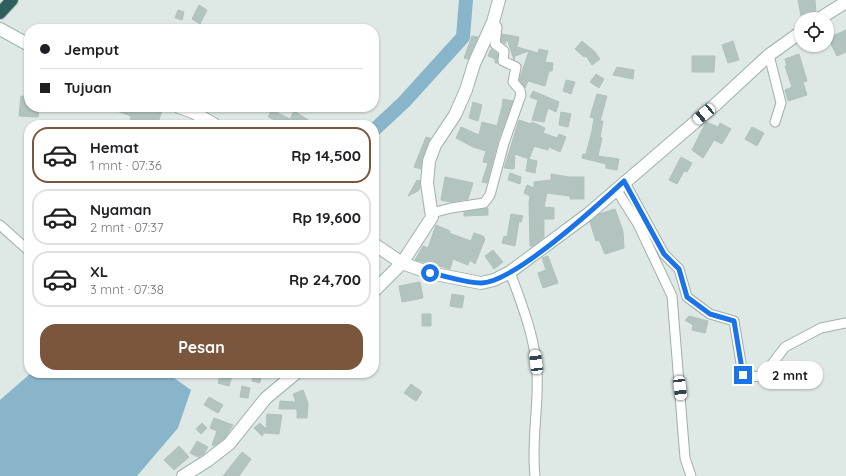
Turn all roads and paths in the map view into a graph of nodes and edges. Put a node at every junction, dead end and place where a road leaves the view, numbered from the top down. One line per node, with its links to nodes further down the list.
1 (12, 0): 5 (highway)
2 (499, 0): 6 (street)
3 (846, 2): 4 (street)
4 (830, 12)
5 (0, 13)
6 (493, 22): 15 (street); 15 (street)
7 (0, 29): 9 (street)
8 (794, 37): 10 (street)
9 (24, 42)
10 (769, 55): 13 (street); 14 (street)
11 (193, 112): 12 (street)
12 (207, 120)
13 (775, 122)
14 (620, 185): 20 (street); 22 (street); 26 (street)
15 (432, 213): 19 (street)
16 (0, 226): 17 (street)
17 (24, 247)
18 (379, 247): 19 (street)
19 (402, 263): 20 (street); 21 (street)
20 (510, 272): 25 (street)
21 (379, 286)
22 (846, 323)
23 (290, 378): 24 (street)
24 (183, 476)
25 (535, 476)
26 (691, 476)

